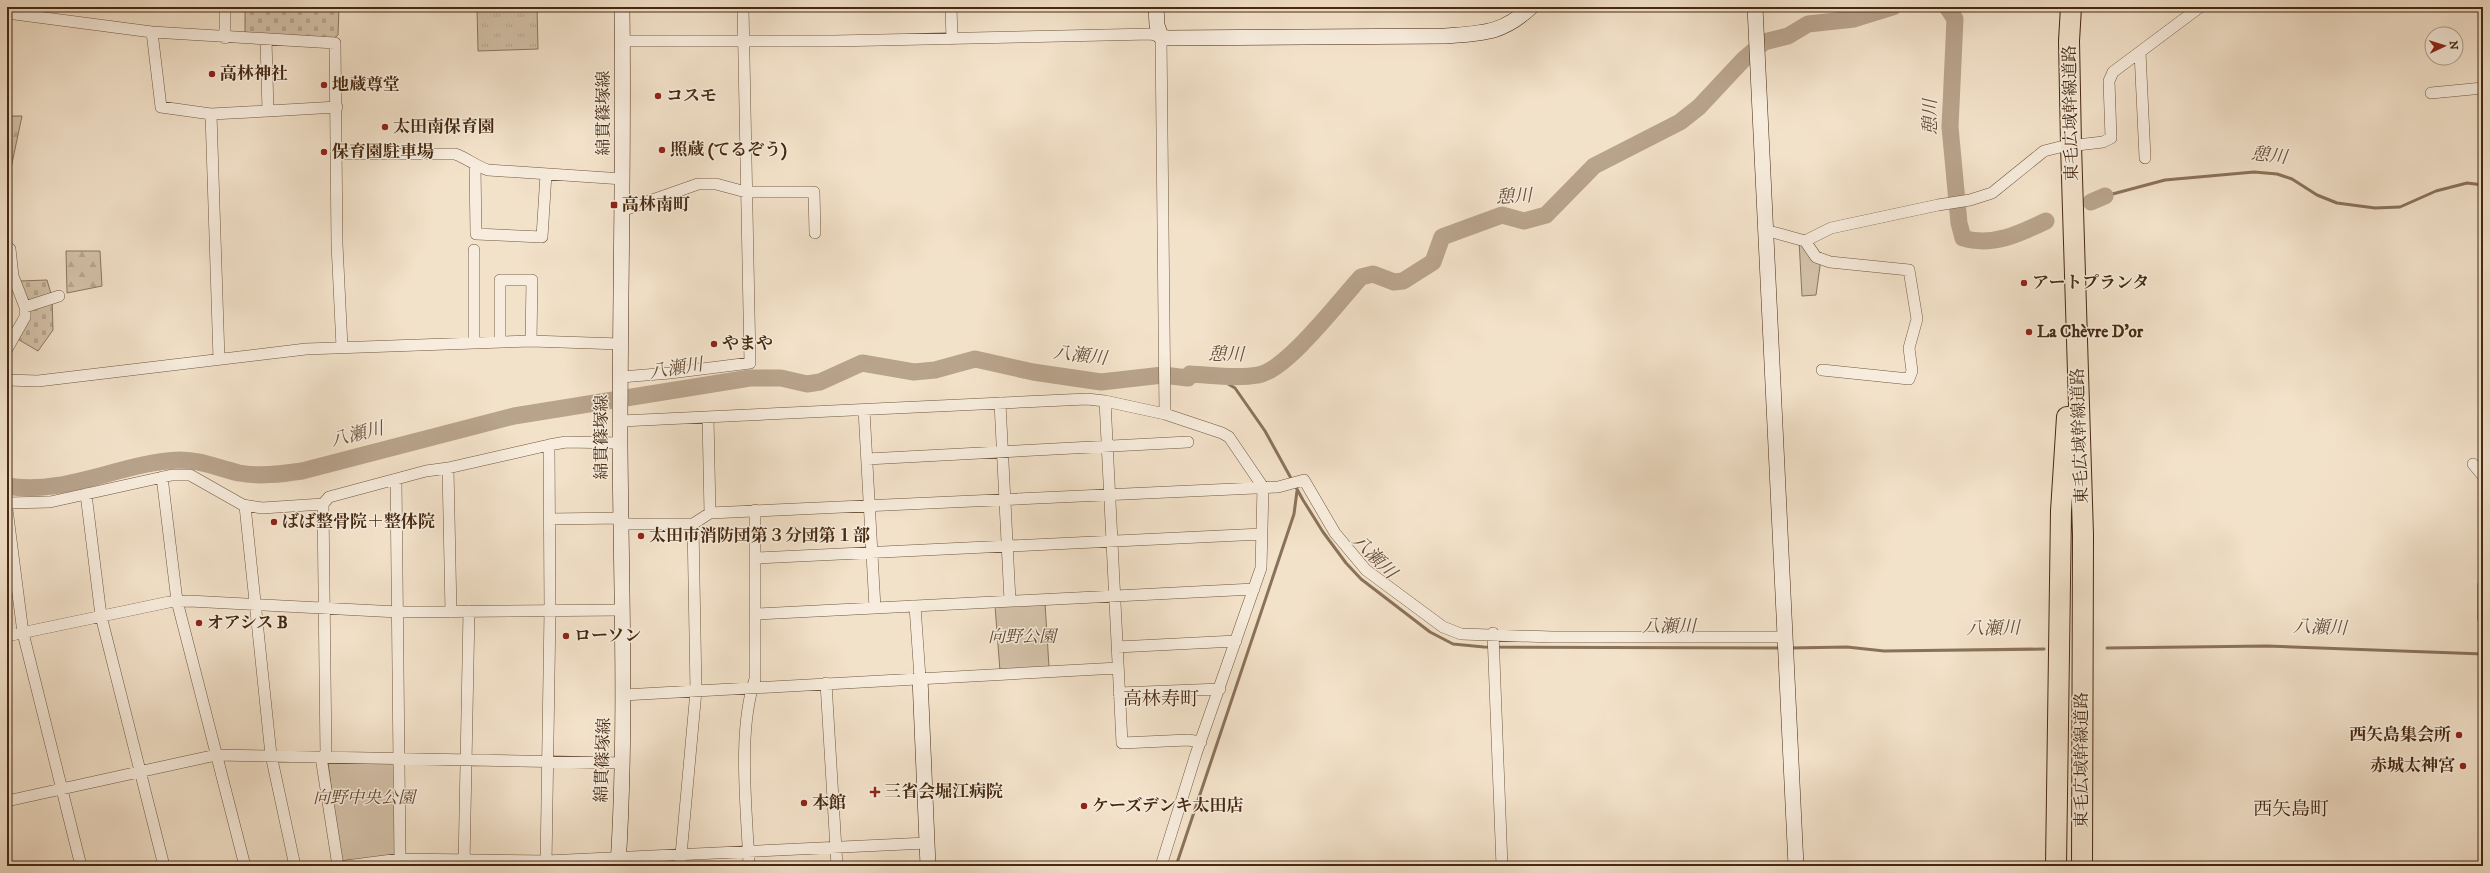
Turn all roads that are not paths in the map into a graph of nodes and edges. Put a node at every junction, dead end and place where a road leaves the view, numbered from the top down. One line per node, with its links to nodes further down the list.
1 (225, 7): 14 (street)
2 (622, 7): 18 (street, 綿貫篠塚線)
3 (744, 7): 17 (street)
4 (951, 7): 15 (street)
5 (1156, 7): 13 (street)
6 (1531, 7): 13 (street)
7 (1755, 7): 33 (street)
8 (2058, 7): 25 (highway, 東毛広域幹線道路)
9 (2071, 7): 25 (highway, 東毛広域幹線道路)
10 (2200, 7): 19 (street)
11 (7, 13): 12 (street)
12 (152, 32): 14 (street); 24 (street)
13 (1161, 37): 15 (street); 53 (street)
14 (225, 38): 16 (street)
15 (952, 39): 17 (street)
16 (266, 40): 22 (street); 23 (street)
17 (744, 41): 18 (street); 31 (street)
18 (623, 42): 30 (street, 綿貫篠塚線)
19 (2140, 52): 25 (street); 27 (street)
20 (2483, 88): 21 (street)
21 (2431, 93)
22 (337, 107): 23 (street); 26 (street)
23 (268, 110): 24 (street)
24 (211, 114): 46 (street)
25 (2065, 146): 35 (street); 55 (highway, 東毛広域幹線道路); 60 (highway, 東毛広域幹線道路)
26 (337, 154): 28 (street); 44 (street)
27 (2145, 158)
28 (475, 166): 29 (street); 29 (street)
29 (546, 174): 30 (street)
30 (623, 179): 32 (street, 綿貫篠塚線)
31 (746, 192): 32 (street); 34 (street); 48 (street)
32 (624, 210): 43 (street, 綿貫篠塚線)
33 (1765, 230): 35 (street); 109 (street)
34 (815, 233)
35 (1805, 242): 47 (street)
36 (10, 248): 39 (street)
37 (474, 250): 42 (street)
38 (59, 296): 39 (street)
39 (25, 307): 45 (street)
40 (531, 341): 41 (street); 41 (street); 43 (street)
41 (500, 342): 42 (street)
42 (474, 343): 44 (street)
43 (621, 344): 48 (street, 綿貫篠塚線)
44 (342, 347): 46 (street)
45 (7, 349)
46 (219, 359): 49 (street)
47 (1822, 370)
48 (621, 379): 56 (street, 綿貫篠塚線)
49 (7, 380)
50 (1105, 401): 51 (street); 53 (street); 61 (street)
51 (1000, 403): 52 (street); 62 (street)
52 (864, 410): 54 (street); 63 (street)
53 (1165, 414): 69 (street)
54 (708, 417): 56 (street); 79 (street)
55 (2067, 417): 150 (highway); 151 (highway, 東毛広域幹線道路)
56 (621, 419): 58 (street, 綿貫篠塚線)
57 (1188, 442): 61 (street)
58 (620, 443): 59 (street); 81 (street, 綿貫篠塚線)
59 (548, 445): 65 (street); 80 (street)
60 (2080, 446): 152 (highway, 東毛広域幹線道路); 153 (highway)
61 (1107, 447): 62 (street); 71 (street)
62 (1002, 452): 63 (street); 72 (street)
63 (866, 459): 75 (street)
64 (2473, 464): 66 (street)
65 (448, 468): 68 (street); 101 (street)
66 (2483, 476)
67 (162, 477): 70 (street); 76 (street); 92 (street)
68 (396, 479): 74 (street); 100 (street)
69 (1263, 487): 71 (street); 83 (street); 107 (street)
70 (86, 494): 73 (street); 103 (street)
71 (1109, 494): 72 (street); 84 (street)
72 (1005, 498): 75 (street); 85 (street)
73 (7, 503)
74 (323, 504): 76 (street); 95 (street)
75 (869, 505): 78 (street); 86 (street)
76 (245, 506): 93 (street)
77 (7, 509): 105 (street)
78 (755, 510): 79 (street); 87 (street)
79 (710, 512): 82 (street)
80 (549, 519): 81 (street); 97 (street)
81 (622, 521): 82 (street); 98 (street, 綿貫篠塚線)
82 (693, 524): 116 (street)
83 (1262, 534): 84 (street); 89 (street)
84 (1112, 542): 85 (street); 90 (street)
85 (1007, 548): 86 (street); 91 (street)
86 (872, 555): 87 (street); 96 (street)
87 (756, 558): 102 (street)
88 (2483, 586): 104 (street)
89 (1254, 589): 90 (street); 108 (street)
90 (1114, 596): 91 (street); 110 (street)
91 (1010, 601): 94 (street)
92 (177, 602): 93 (street); 103 (street); 120 (street)
93 (255, 605): 95 (street); 121 (street)
94 (915, 606): 96 (street); 112 (street)
95 (325, 608): 100 (street); 122 (street)
96 (875, 608): 102 (street)
97 (550, 610): 98 (street); 99 (street); 125 (street)
98 (622, 610): 118 (street, 綿貫篠塚線)
99 (469, 611): 101 (street); 124 (street)
100 (398, 612): 101 (street); 123 (street)
101 (451, 612)
102 (756, 614): 114 (street)
103 (101, 616): 105 (street); 127 (street)
104 (2483, 618)
105 (23, 633): 106 (street); 128 (street)
106 (7, 636)
107 (1492, 636): 109 (street); 148 (street)
108 (1236, 641): 110 (street); 115 (street)
109 (1785, 645): 149 (street)
110 (1117, 647): 111 (street)
111 (1118, 668): 112 (street); 117 (street)
112 (920, 678): 113 (street); 130 (street)
113 (826, 683): 114 (street); 131 (street)
114 (752, 687): 116 (street); 132 (street)
115 (1220, 689): 117 (street); 119 (street)
116 (696, 691): 118 (street); 134 (street)
117 (1119, 693): 119 (street)
118 (623, 695): 126 (street, 綿貫篠塚線)
119 (1201, 742): 147 (street)
120 (216, 755): 121 (street); 127 (street); 140 (street)
121 (271, 755): 122 (street); 141 (street)
122 (324, 757): 123 (street); 142 (street)
123 (398, 758): 124 (street); 133 (street)
124 (465, 760): 125 (street); 136 (street)
125 (547, 761): 126 (street); 137 (street)
126 (623, 764): 135 (street, 綿貫篠塚線)
127 (139, 772): 128 (street); 139 (street)
128 (61, 790): 129 (street); 138 (street)
129 (7, 802)
130 (927, 843): 131 (street); 146 (street)
131 (836, 847): 132 (street); 145 (street)
132 (749, 851): 134 (street); 144 (street)
133 (400, 859): 136 (street); 143 (street)
134 (680, 860): 135 (street)
135 (618, 862): 137 (street)
136 (464, 863): 137 (street)
137 (546, 863)
138 (81, 866)
139 (164, 866)
140 (245, 866)
141 (295, 866)
142 (338, 866)
143 (346, 866)
144 (750, 866)
145 (837, 866)
146 (928, 866)
147 (1161, 866)
148 (1502, 866)
149 (1796, 866)
150 (2056, 866)
151 (2069, 866)
152 (2082, 866)
153 (2095, 866)

